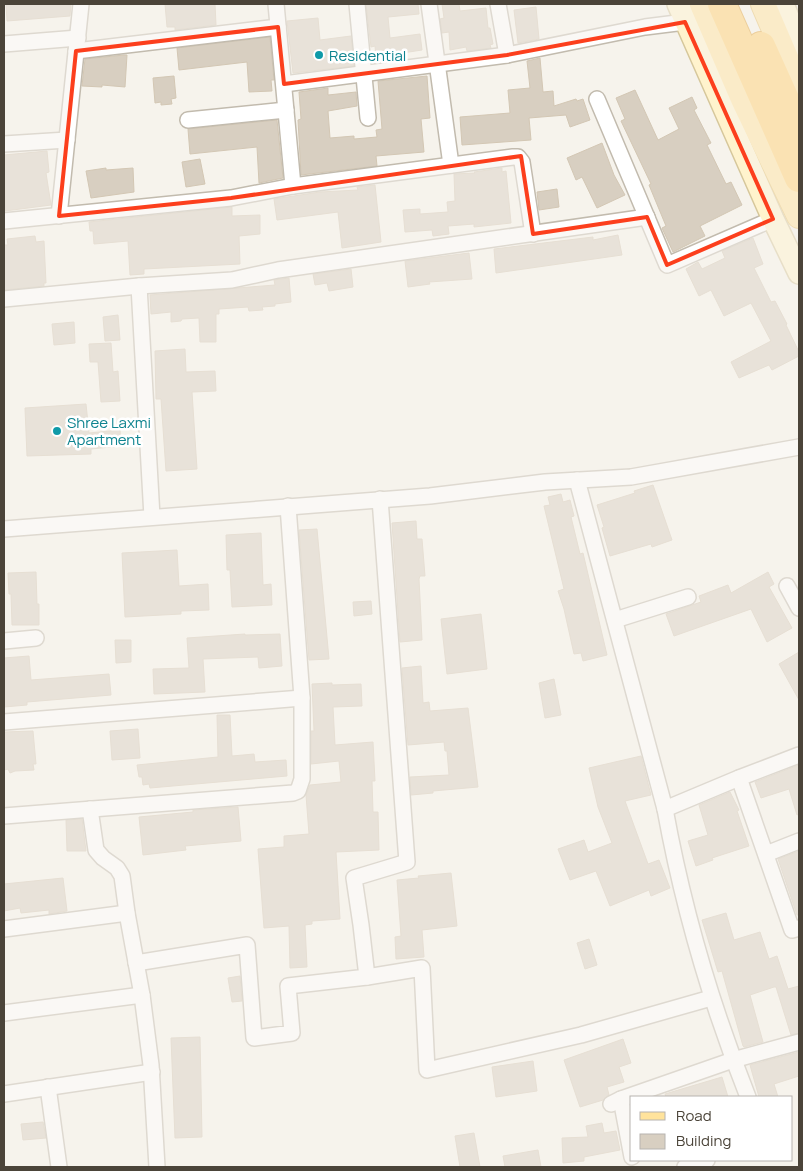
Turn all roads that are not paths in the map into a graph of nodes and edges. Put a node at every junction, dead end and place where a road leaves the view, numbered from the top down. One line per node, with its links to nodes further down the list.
1 (81, 4): 14 (street)
2 (276, 4): 12 (street)
3 (357, 4): 18 (street)
4 (429, 4): 17 (street)
5 (498, 4): 16 (street)
6 (702, 4): 32 (main road)
7 (722, 4): 29 (highway)
8 (743, 4): 25 (highway)
9 (763, 4): 20 (main road)
10 (783, 4): 15 (street)
11 (682, 13): 16 (street); 34 (street)
12 (278, 27): 14 (street); 19 (street)
13 (4, 44): 14 (street)
14 (77, 45): 26 (street)
15 (799, 45)
16 (507, 55): 17 (street)
17 (438, 64): 18 (street); 28 (street)
18 (364, 73): 19 (street); 23 (street)
19 (284, 84): 22 (street)
20 (799, 88)
21 (597, 99): 33 (street)
22 (286, 110): 24 (street); 30 (street)
23 (368, 118)
24 (188, 120)
25 (799, 130)
26 (67, 140): 27 (street); 31 (street)
27 (4, 144)
28 (451, 164): 30 (street); 36 (street)
29 (799, 178)
30 (293, 186): 31 (street)
31 (59, 216): 35 (street)
32 (799, 216)
33 (647, 218): 34 (street); 36 (street)
34 (773, 218): 37 (street)
35 (4, 221)
36 (532, 234): 38 (street)
37 (799, 273)
38 (139, 286): 39 (street); 44 (street)
39 (4, 299)
40 (799, 447): 41 (street)
41 (577, 480): 42 (street); 49 (street)
42 (380, 499): 43 (street); 65 (street)
43 (288, 506): 44 (street); 52 (street)
44 (152, 517): 45 (street)
45 (4, 529)
46 (787, 586): 48 (street)
47 (688, 597): 49 (street)
48 (799, 608)
49 (615, 620): 57 (street)
50 (36, 638): 51 (street)
51 (4, 641)
52 (302, 698): 53 (street); 56 (street)
53 (4, 722)
54 (799, 755): 55 (street)
55 (739, 778): 57 (street); 60 (street)
56 (90, 809): 58 (street); 61 (street)
57 (665, 810): 67 (street)
58 (4, 816)
59 (799, 841): 60 (street)
60 (766, 854): 62 (street)
61 (127, 913): 63 (street); 64 (street)
62 (799, 928)
63 (4, 929)
64 (136, 964): 65 (street); 66 (street)
65 (366, 977): 67 (street)
66 (142, 995): 68 (street); 71 (street)
67 (711, 998): 70 (street)
68 (4, 1013)
69 (799, 1042): 70 (street)
70 (733, 1060): 74 (street); 76 (street)
71 (152, 1072): 72 (street); 80 (street)
72 (48, 1087): 73 (street); 79 (street)
73 (4, 1094)
74 (630, 1096)
75 (630, 1096): 77 (street)
76 (748, 1096)
77 (630, 1151)
78 (704, 1161): 81 (street)
79 (59, 1167)
80 (157, 1167)
81 (685, 1167)

